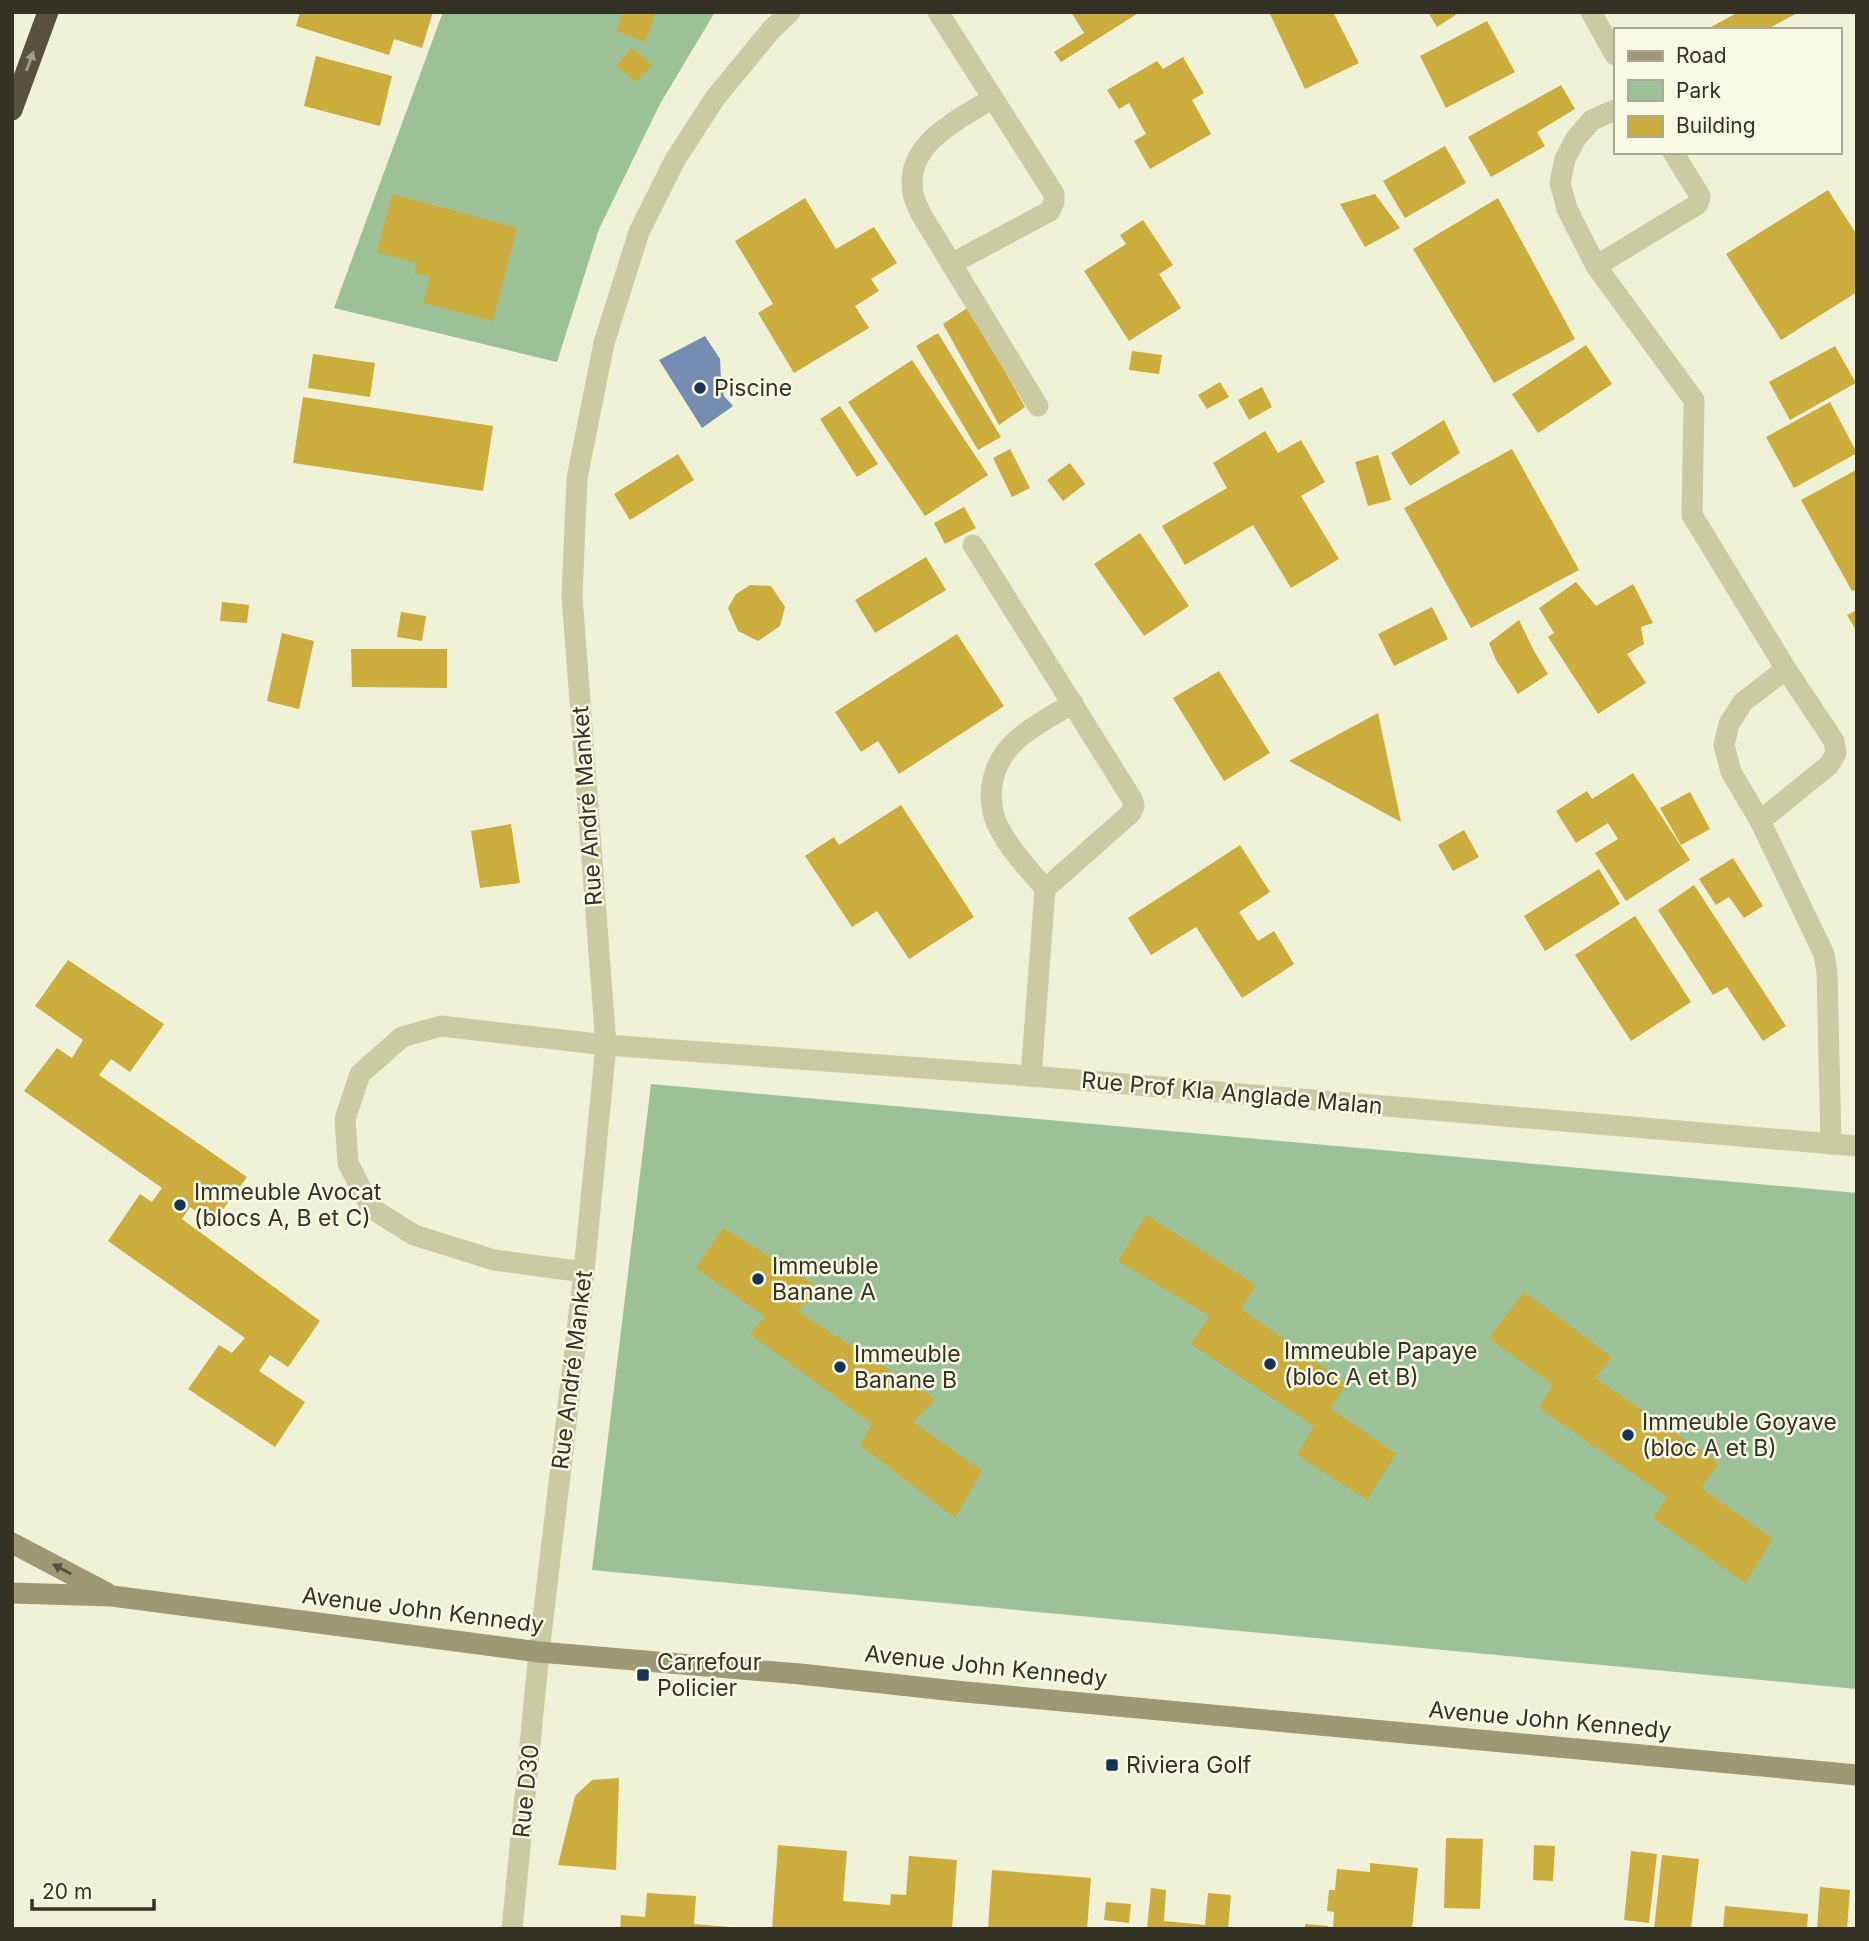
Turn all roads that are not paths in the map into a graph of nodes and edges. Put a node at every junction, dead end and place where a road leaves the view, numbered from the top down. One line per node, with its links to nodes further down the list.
1 (48, 12): 7 (highway, one-way to 1)
2 (790, 12): 18 (street, Rue André Manket)
3 (939, 12): 6 (street)
4 (1591, 12): 5 (street)
5 (1614, 53)
6 (993, 99): 10 (street); 10 (street)
7 (12, 110)
8 (1614, 110): 11 (street)
9 (1674, 154): 11 (street)
10 (951, 264): 12 (street)
11 (1596, 266): 14 (street)
12 (1038, 406)
13 (973, 545): 15 (street)
14 (1786, 669): 16 (street); 16 (street)
15 (1073, 704): 17 (street); 17 (street)
16 (1760, 821): 20 (street)
17 (1045, 889): 19 (street)
18 (606, 1045): 19 (street, Rue Prof Kla Anglade Malan); 22 (street, Rue André Manket); 22 (street, Rue Prof Kla Anglade Malan)
19 (1031, 1076): 20 (street, Rue Prof Kla Anglade Malan)
20 (1831, 1144): 21 (street, Rue Prof Kla Anglade Malan)
21 (1857, 1146)
22 (584, 1272): 26 (street, Rue André Manket)
23 (12, 1543): 25 (main road, Avenue John Kennedy, one-way to 23)
24 (12, 1593): 25 (main road, Avenue John Kennedy)
25 (112, 1596): 26 (main road, Avenue John Kennedy)
26 (539, 1652): 27 (main road, Avenue John Kennedy); 28 (street, Rue D30)
27 (1857, 1775)
28 (512, 1929)

